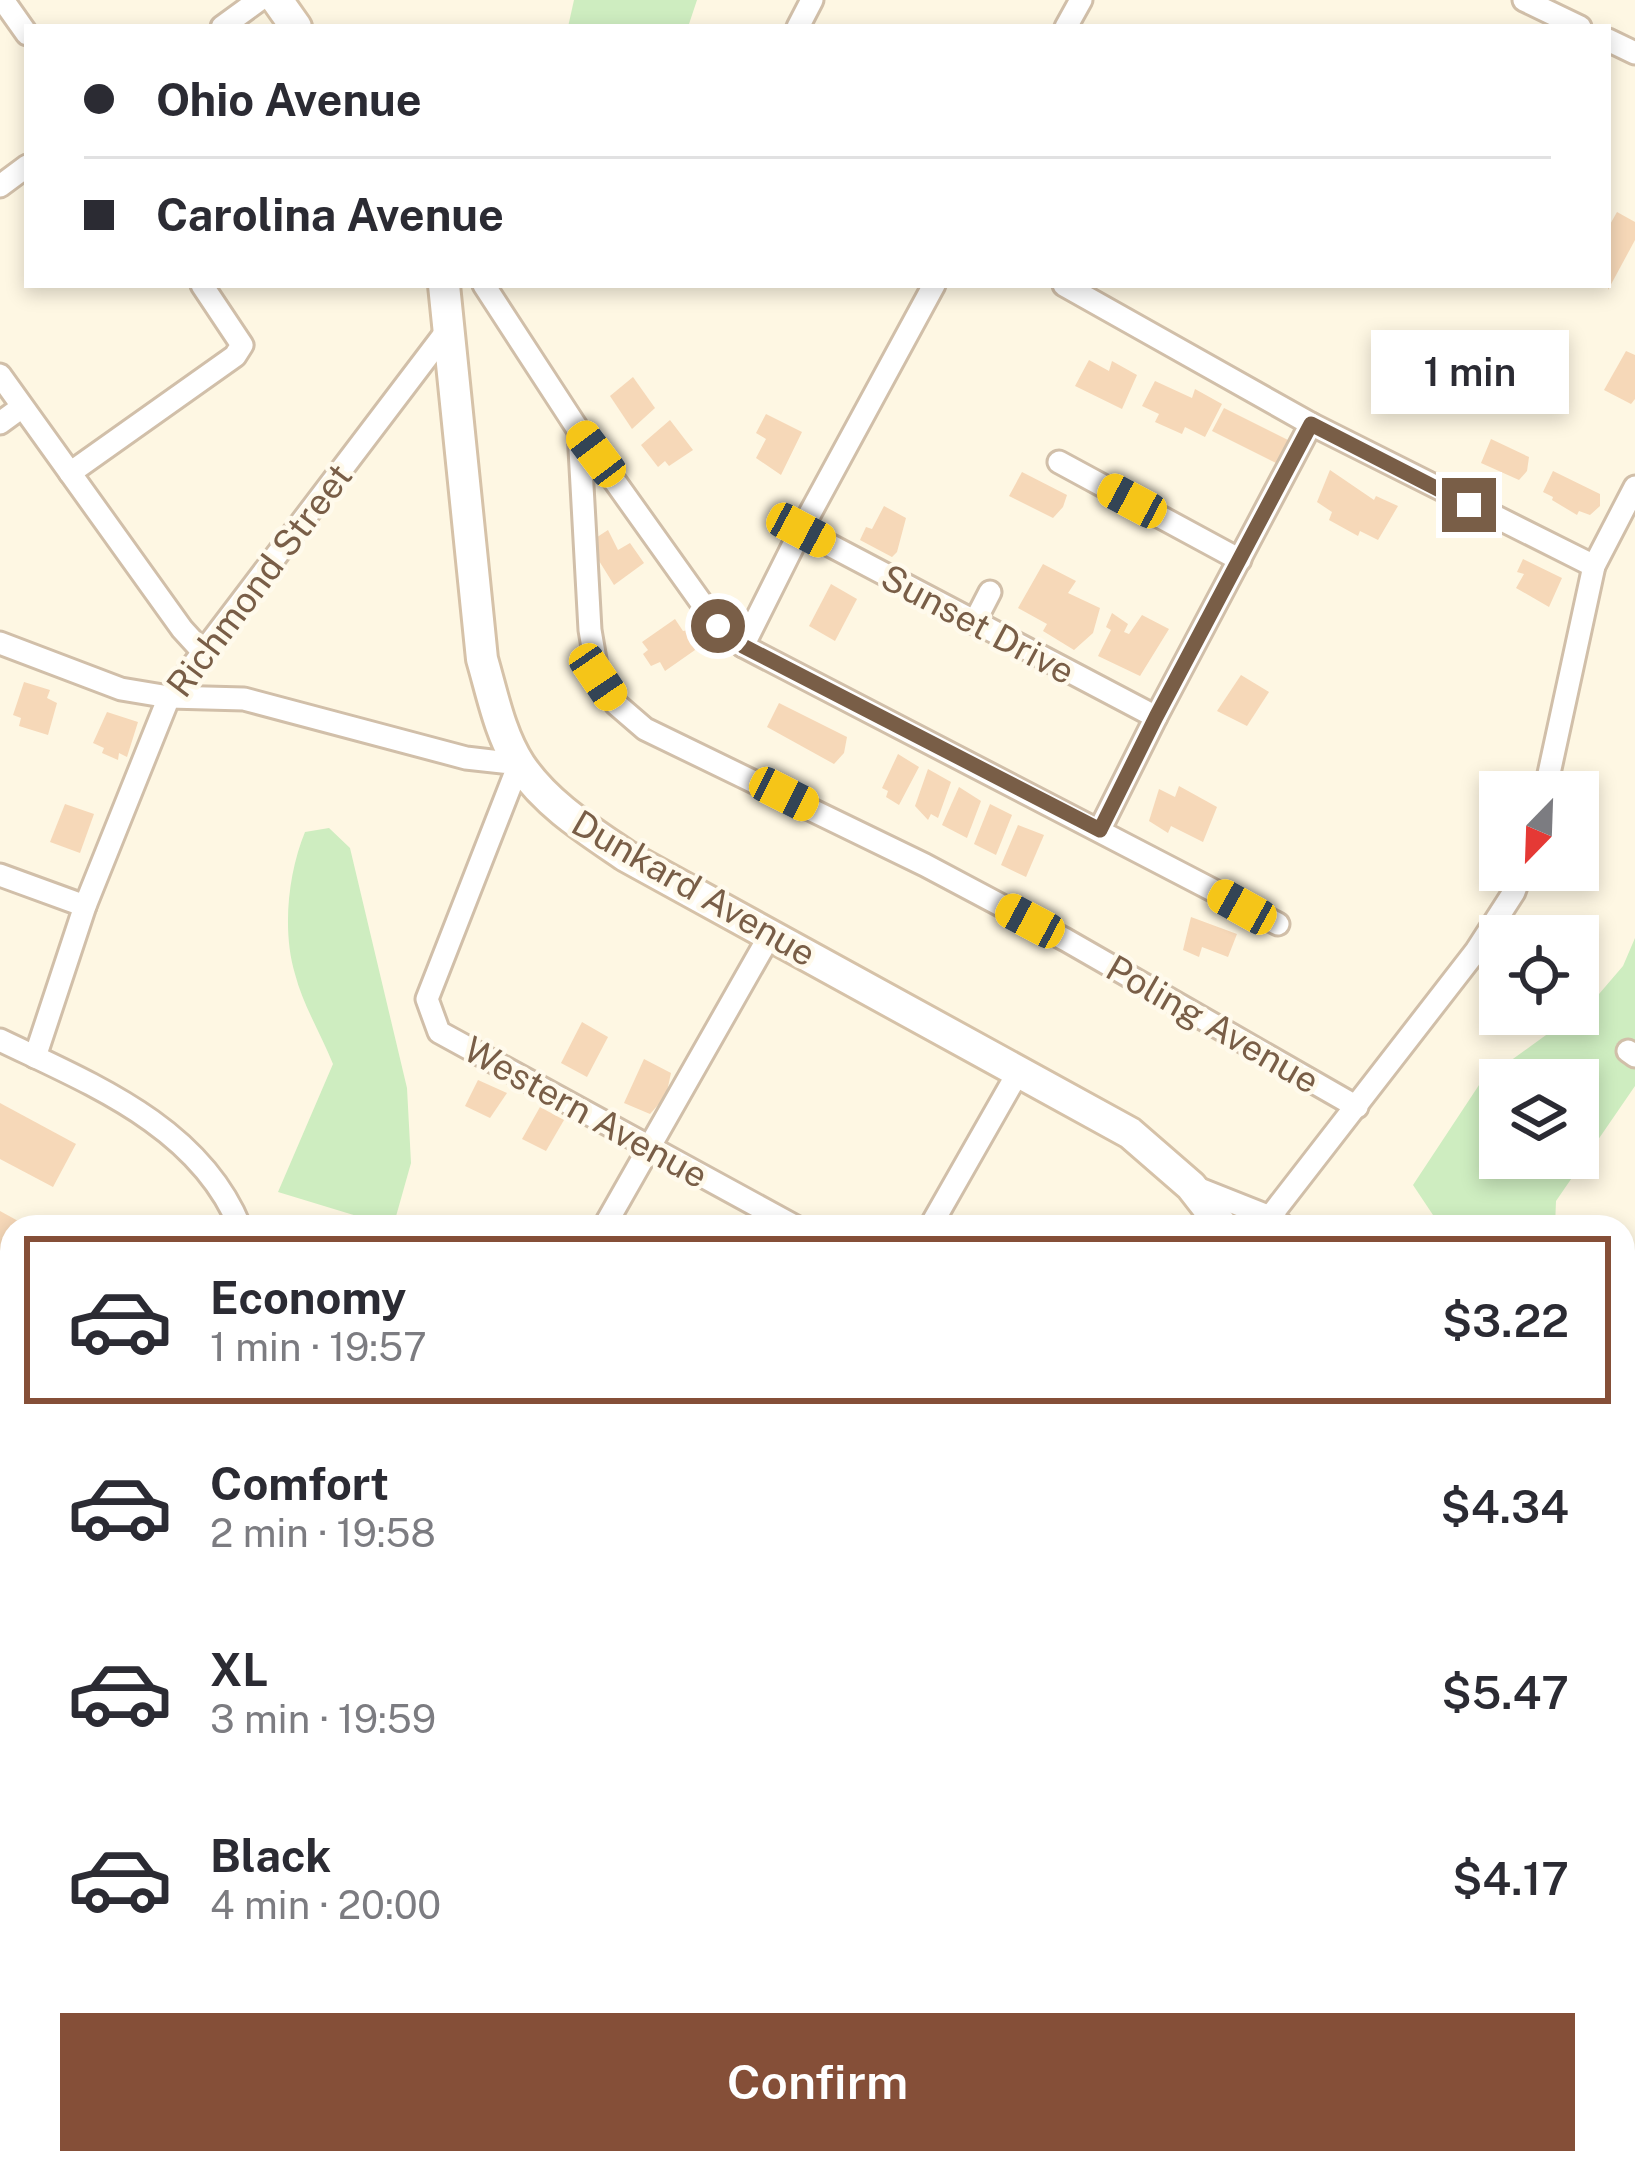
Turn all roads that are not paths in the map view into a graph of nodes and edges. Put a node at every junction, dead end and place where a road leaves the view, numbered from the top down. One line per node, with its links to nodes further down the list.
1 (3, 0): 6 (street)
2 (259, 0): 4 (street)
3 (1524, 0): 5 (street)
4 (226, 24)
5 (1574, 24)
6 (24, 30)
7 (204, 288): 19 (street)
8 (444, 288): 12 (main road, Dunkard Avenue)
9 (486, 288): 17 (street)
10 (932, 288): 21 (street)
11 (1069, 288): 16 (street)
12 (449, 328): 28 (street, Richmond Street); 31 (main road, Dunkard Avenue)
13 (0, 375): 14 (street)
14 (22, 407): 15 (street); 19 (street)
15 (0, 423)
16 (1311, 424): 22 (street); 23 (street)
17 (579, 431): 27 (street); 42 (street, Poling Avenue)
18 (1059, 462): 22 (street)
19 (70, 473): 28 (street)
20 (1635, 487): 23 (street)
21 (801, 530): 25 (street, Sunset Drive); 27 (street)
22 (1240, 560): 30 (street)
23 (1594, 566): 32 (street)
24 (990, 592): 25 (street)
25 (974, 622): 30 (street, Sunset Drive)
26 (0, 643): 29 (street)
27 (743, 646): 33 (street)
28 (203, 652): 29 (street, Richmond Street)
29 (169, 697): 31 (street); 36 (street, Richmond Street)
30 (1156, 717): 33 (street)
31 (519, 764): 38 (main road, Dunkard Avenue); 43 (street, Western Avenue)
32 (1550, 771)
33 (1100, 830): 37 (street)
34 (0, 875): 36 (street)
35 (1514, 891): 42 (street)
36 (85, 906): 40 (street, Richmond Street)
37 (1278, 924)
38 (770, 935): 41 (main road, Dunkard Avenue); 43 (street)
39 (0, 1040): 40 (street)
40 (35, 1057): 45 (street)
41 (1020, 1069): 44 (main road, Dunkard Avenue); 48 (street)
42 (1357, 1107): 51 (street)
43 (650, 1145): 46 (street); 47 (street, Western Avenue)
44 (1191, 1186): 49 (main road, Dunkard Avenue); 50 (street)
45 (233, 1215)
46 (611, 1215)
47 (775, 1215)
48 (937, 1215)
49 (1214, 1215)
50 (1253, 1215)
51 (1279, 1215)

